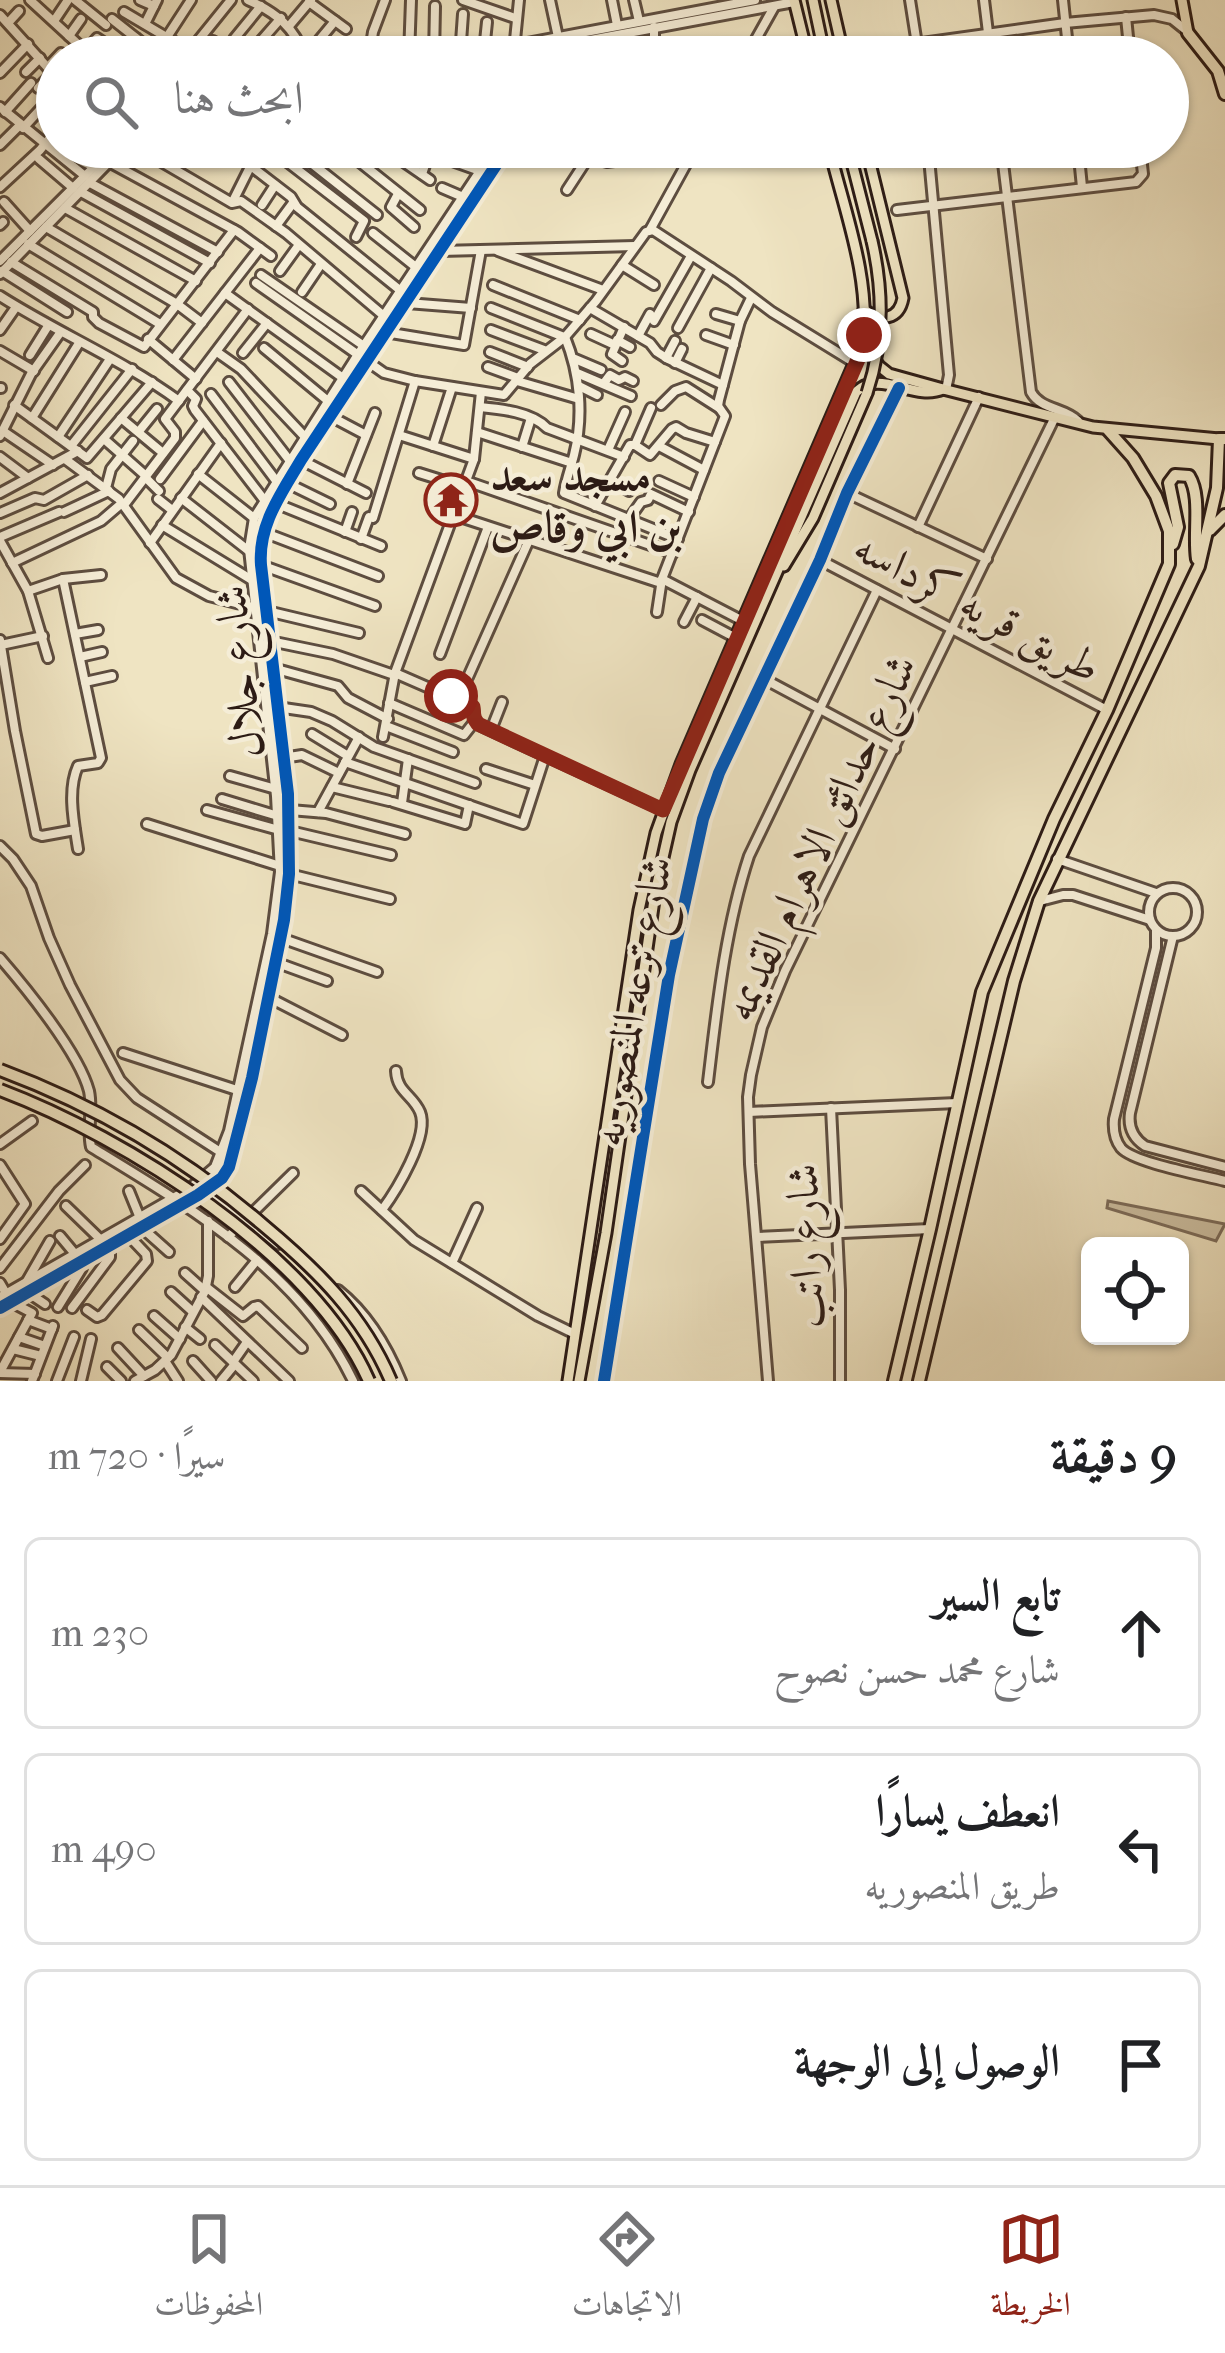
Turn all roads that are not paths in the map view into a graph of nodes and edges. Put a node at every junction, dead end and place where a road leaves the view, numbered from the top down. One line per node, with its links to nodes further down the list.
1 (29, 0): 35 (street)
2 (71, 0): 35 (street); 49 (street)
3 (140, 0): 23 (street)
4 (190, 0): 51 (street)
5 (231, 0): 52 (street)
6 (248, 0): 25 (street)
7 (385, 0): 57 (street)
8 (411, 0): 58 (street)
9 (463, 0): 33 (street)
10 (519, 0): 33 (street)
11 (550, 0): 63 (street)
12 (612, 0): 42 (street)
13 (634, 0): 37 (street)
14 (755, 0): 37 (street)
15 (813, 0): 69 (main road)
16 (831, 0): 70 (main road)
17 (910, 0): 71 (street)
18 (984, 0): 46 (street)
19 (1063, 0): 39 (street)
20 (1182, 0): 47 (main road)
21 (310, 1): 36 (street); 43 (street)
22 (794, 1): 24 (street); 68 (main road)
23 (155, 3): 41 (street)
24 (775, 5): 44 (street); 67 (street)
25 (261, 6): 32 (street); 53 (street)
26 (435, 6): 59 (street)
27 (19, 11): 40 (street)
28 (124, 12): 41 (street)
29 (463, 14): 60 (street)
30 (0, 15): 40 (street)
31 (1126, 17): 39 (street); 47 (street); 75 (street)
32 (281, 18): 43 (street); 54 (street)
33 (515, 18): 62 (street)
34 (81, 19): 48 (street)
35 (54, 21): 48 (street)
36 (335, 21): 45 (street); 56 (street)
37 (639, 21): 42 (street)
38 (487, 22): 61 (street)
39 (1065, 22): 46 (street); 74 (street)
40 (8, 23): 76 (street)
41 (145, 24): 50 (street)
42 (617, 25): 64 (street)
43 (290, 26): 55 (street)
44 (654, 27): 65 (street); 66 (street)
45 (346, 29)
46 (988, 33): 72 (street); 73 (street)
47 (1188, 33): 80 (highway)
48 (69, 36)
49 (133, 36)
50 (164, 36)
51 (167, 36)
52 (202, 36)
53 (236, 36)
54 (266, 36)
55 (294, 36)
56 (321, 36)
57 (372, 36)
58 (410, 36)
59 (434, 36)
60 (460, 36)
61 (486, 36)
62 (517, 36)
63 (558, 36)
64 (563, 36)
65 (598, 36)
66 (653, 36)
67 (758, 36)
68 (803, 36)
69 (821, 36)
70 (839, 36)
71 (916, 36)
72 (967, 36)
73 (988, 36)
74 (1067, 36)
75 (1128, 36)
76 (28, 44): 77 (street); 81 (street)
77 (36, 53)
78 (36, 62): 79 (street)
79 (26, 72)
80 (1222, 72): 83 (highway)
81 (0, 73)
82 (36, 85): 84 (street)
83 (1225, 94)
84 (2, 111): 86 (street)
85 (36, 113): 86 (street)
86 (22, 126): 87 (street); 88 (street)
87 (36, 138)
88 (0, 146)
89 (36, 153): 116 (street)
90 (49, 168): 119 (street)
91 (73, 168): 114 (street)
92 (93, 168): 114 (street)
93 (101, 168): 114 (street)
94 (120, 168): 136 (street)
95 (170, 168): 125 (street)
96 (249, 168): 125 (street)
97 (253, 168): 115 (street)
98 (295, 168): 140 (street)
99 (318, 168): 132 (street)
100 (366, 168): 121 (street)
101 (472, 168): 113 (street)
102 (482, 168): 113 (street, شارع جلال)
103 (494, 168): 146 (street, شارع جلال)
104 (581, 168): 120 (street)
105 (683, 168): 137 (street)
106 (835, 168): 175 (main road)
107 (853, 168): 344 (main road, bridge)
108 (871, 168): 175 (main road)
109 (930, 168): 128 (street)
110 (1004, 168): 123 (street)
111 (1080, 168): 118 (street)
112 (1142, 168): 118 (street)
113 (480, 171): 122 (street, شارع جلال)
114 (87, 179): 119 (street); 149 (street)
115 (275, 185): 126 (street); 127 (street)
116 (0, 187)
117 (442, 188): 122 (street)
118 (1082, 188): 123 (street)
119 (77, 190): 129 (street); 138 (street); 153 (street)
120 (568, 190)
121 (398, 194): 130 (street); 135 (street)
122 (463, 197): 148 (street, شارع جلال)
123 (1007, 197): 128 (street); 259 (street)
124 (4, 202): 138 (street)
125 (232, 203): 134 (street)
126 (296, 205): 134 (street); 163 (street)
127 (262, 206)
128 (934, 206): 131 (street); 238 (street)
129 (65, 208): 133 (street); 159 (street)
130 (420, 210)
131 (897, 210)
132 (377, 215)
133 (46, 226): 141 (street); 169 (street)
134 (276, 226): 142 (street)
135 (415, 227)
136 (234, 230): 144 (street); 149 (street)
137 (649, 230): 143 (street); 151 (street)
138 (30, 231): 152 (street)
139 (373, 233): 156 (street)
140 (356, 237)
141 (28, 244): 152 (street); 181 (street)
142 (298, 246): 154 (street); 158 (street)
143 (636, 246): 145 (street); 155 (street)
144 (260, 248): 150 (street); 165 (street)
145 (492, 249): 147 (street); 162 (street)
146 (441, 250): 147 (street); 148 (street); 168 (street, شارع جلال)
147 (481, 250): 171 (street)
148 (428, 251): 156 (street, شارع جلال)
149 (218, 252): 153 (street)
150 (271, 256)
151 (691, 256): 157 (street); 192 (street)
152 (3, 262): 176 (street); 196 (street)
153 (210, 263): 159 (street)
154 (321, 264): 164 (street); 178 (street)
155 (622, 265): 161 (street); 162 (street)
156 (417, 268): 163 (street, شارع جلال)
157 (710, 268): 167 (street); 186 (street)
158 (280, 271)
159 (196, 280): 169 (street)
160 (493, 285): 179 (street)
161 (654, 285)
162 (603, 290): 173 (street)
163 (401, 291): 178 (street, شارع جلال)
164 (302, 292)
165 (225, 293): 174 (street); 182 (street)
166 (0, 296): 170 (street)
167 (751, 297): 180 (street); 217 (street)
168 (405, 303): 171 (street); 190 (street, شارع جلال)
169 (177, 304): 181 (street); 182 (street)
170 (16, 307): 184 (street); 187 (street)
171 (471, 308): 190 (street)
172 (491, 308): 193 (street)
173 (590, 308): 179 (street); 185 (street)
174 (248, 310): 183 (street); 206 (street)
175 (864, 310): 197 (main road)
176 (67, 312)
177 (716, 314): 180 (street)
178 (385, 316): 200 (street, شارع جلال)
179 (580, 320): 193 (street)
180 (740, 322): 199 (street)
181 (160, 323): 196 (street)
182 (202, 323): 213 (street)
183 (267, 323): 207 (street); 225 (street)
184 (48, 326): 189 (street); 209 (street)
185 (623, 327): 192 (street); 194 (street)
186 (678, 328)
187 (0, 330)
188 (491, 330): 205 (street)
189 (59, 332): 195 (street); 221 (street)
190 (386, 332): 212 (street, شارع جلال)
191 (706, 335): 199 (street)
192 (638, 336): 215 (street)
193 (565, 337): 205 (street); 210 (street)
194 (616, 342): 201 (street); 203 (street); 214 (street)
195 (79, 343): 211 (street); 255 (street)
196 (146, 343): 213 (street)
197 (863, 344): 217 (main road); 238 (main road)
198 (678, 345): 215 (street)
199 (734, 345): 234 (street)
200 (364, 346): 212 (street, شارع جلال); 212 (street)
201 (630, 347)
202 (264, 348): 246 (street)
203 (593, 348)
204 (0, 351): 221 (street)
205 (545, 351): 219 (street)
206 (217, 352): 226 (street); 267 (street)
207 (242, 352)
208 (490, 352): 219 (street)
209 (30, 355)
210 (573, 358): 222 (street); 223 (street)
211 (110, 359): 220 (street); 266 (street)
212 (361, 359): 225 (street, شارع جلال); 229 (street); 253 (street, شارع جلال)
213 (173, 360): 226 (street)
214 (622, 361)
215 (671, 361): 224 (street)
216 (703, 364): 224 (street)
217 (856, 364): 354 (main road)
218 (488, 367): 227 (street)
219 (528, 367): 227 (street)
220 (132, 369): 228 (street); 278 (street)
221 (34, 370): 247 (street)
222 (601, 370)
223 (577, 373): 232 (street); 233 (street)
224 (698, 375): 234 (street)
225 (343, 378): 246 (street, شارع جلال)
226 (196, 379): 237 (street)
227 (517, 379): 239 (street); 244 (street)
228 (152, 381): 245 (street); 256 (street)
229 (415, 381): 235 (street); 264 (street)
230 (633, 381): 232 (street)
231 (230, 382): 286 (street)
232 (604, 383): 242 (street)
233 (579, 386): 241 (street); 244 (street)
234 (723, 386): 250 (street)
235 (452, 387): 239 (street); 275 (street)
236 (899, 388): 238 (main road); 305 (street, شارع ترعه المنصوريه); 344 (main road)
237 (188, 390): 245 (street); 258 (street)
238 (944, 390): 243 (main road)
239 (481, 392): 248 (street)
240 (211, 394): 298 (street)
241 (597, 395)
242 (631, 396)
243 (980, 397): 254 (main road); 321 (street)
244 (579, 399): 268 (street)
245 (178, 401): 281 (street)
246 (328, 401): 267 (street, شارع جلال)
247 (14, 406): 255 (street); 263 (street)
248 (480, 407): 257 (street); 262 (street)
249 (157, 409): 260 (street)
250 (720, 409): 272 (street); 274 (street)
251 (625, 412): 279 (street)
252 (375, 413): 265 (street)
253 (330, 416): 265 (street); 286 (street, شارع جلال)
254 (1055, 417): 259 (main road); 336 (street, شارع حدائق الاهرام القديمه)
255 (32, 418): 266 (street)
256 (122, 418): 260 (street); 269 (street)
257 (531, 418): 268 (street); 276 (street)
258 (203, 421): 273 (street); 295 (street)
259 (1079, 424): 261 (main road)
260 (140, 430): 281 (street)
261 (1108, 430): 270 (main road); 332 (highway)
262 (477, 432): 276 (street); 285 (street)
263 (1, 434): 288 (street)
264 (398, 435): 275 (street); 326 (street)
265 (366, 436): 299 (street)
266 (58, 437): 278 (street)
267 (305, 437): 286 (street, شارع جلال)
268 (577, 437): 279 (street); 287 (street)
269 (104, 439): 278 (street); 280 (street)
270 (1222, 440): 325 (highway)
271 (133, 441): 280 (street)
272 (715, 442): 277 (street); 289 (street)
273 (220, 443): 291 (street); 308 (street)
274 (635, 445): 277 (street); 282 (street)
275 (434, 446): 285 (street)
276 (522, 446): 287 (street)
277 (658, 446): 289 (street)
278 (75, 449): 284 (street)
279 (608, 450): 282 (street)
280 (123, 453): 293 (street); 301 (street)
281 (164, 453): 293 (street)
282 (624, 457): 296 (street)
283 (0, 458): 294 (street)
284 (64, 458): 288 (street); 292 (street)
285 (473, 459): 300 (street)
286 (296, 461): 298 (street, شارع جلال); 299 (street)
287 (572, 463): 311 (street)
288 (53, 465): 294 (street)
289 (704, 470): 306 (street)
290 (419, 473): 300 (street)
291 (198, 474): 307 (street); 318 (street)
292 (88, 475): 301 (street); 315 (street)
293 (146, 476): 309 (street); 312 (street)
294 (28, 478): 303 (street)
295 (160, 478)
296 (610, 480): 302 (street); 311 (street)
297 (659, 481): 306 (street)
298 (282, 483): 308 (street, شارع جلال); 310 (street)
299 (347, 484): 304 (street)
300 (465, 484): 317 (street); 334 (street)
301 (107, 489): 309 (street); 327 (street)
302 (628, 491)
303 (0, 493)
304 (367, 493)
305 (847, 493): 321 (street); 335 (street, شارع ترعه المنصوريه)
306 (694, 497): 314 (street)
307 (181, 498): 312 (street); 333 (street)
308 (270, 502): 318 (street, شارع جلال); 323 (street, شارع جلال); 324 (street)
309 (123, 504): 330 (street); 337 (street)
310 (330, 504)
311 (595, 506): 319 (street)
312 (172, 510): 320 (street)
313 (352, 512): 324 (street)
314 (689, 512): 319 (street); 328 (street)
315 (0, 513)
316 (1225, 514): 325 (highway)
317 (454, 515): 322 (street); 369 (street)
318 (254, 518): 333 (street, شارع جلال)
319 (629, 519): 328 (street)
320 (162, 525): 330 (street); 343 (street)
321 (917, 526): 336 (street)
322 (488, 527): 329 (street); 365 (street)
323 (263, 532): 338 (street, شارع جلال); 341 (street)
324 (345, 532): 326 (street)
325 (1208, 532): 339 (highway)
326 (362, 538): 331 (street)
327 (0, 539): 337 (street)
328 (678, 539): 334 (street)
329 (529, 540): 345 (street); 371 (street)
330 (150, 543): 350 (street)
331 (381, 546)
332 (1171, 547): 339 (highway); 379 (highway)
333 (249, 551): 343 (street, شارع جلال)
334 (673, 553): 345 (street)
335 (820, 560): 346 (street, طريق قريه كرداسه); 372 (street, شارع ترعه المنصوريه)
336 (987, 560): 356 (street, شارع حدائق الاهرام القديمه)
337 (12, 563): 347 (street)
338 (262, 566): 349 (street); 351 (street, شارع جلال)
339 (1198, 566): 417 (highway)
340 (100, 575): 342 (street)
341 (378, 576)
342 (63, 579): 347 (street); 358 (street)
343 (252, 580): 350 (street, شارع جلال)
344 (773, 580): 437 (main road)
345 (662, 581): 348 (street); 352 (street)
346 (877, 590): 356 (street, طريق قريه كرداسه); 378 (street)
347 (28, 591): 360 (street)
348 (697, 597): 354 (street); 355 (street)
349 (375, 606)
350 (256, 608): 377 (street, شارع جلال)
351 (267, 611): 359 (street); 362 (street, شارع جلال)
352 (657, 612)
353 (702, 620): 361 (street)
354 (743, 621): 361 (main road)
355 (684, 622)
356 (953, 629): 379 (street, طريق قريه كرداسه); 388 (street, شارع حدائق الاهرام القديمه)
357 (98, 630): 358 (street)
358 (75, 634): 366 (street)
359 (359, 634)
360 (43, 636): 363 (street); 367 (street)
361 (736, 638): 407 (main road)
362 (270, 641): 368 (street, شارع جلال); 369 (street)
363 (0, 642): 386 (street)
364 (102, 652): 366 (street)
365 (440, 654)
366 (80, 657): 373 (street)
367 (48, 658)
368 (273, 668): 376 (street, شارع جلال); 381 (street)
369 (395, 674): 375 (street); 380 (street)
370 (112, 676): 373 (street)
371 (468, 677)
372 (764, 679): 378 (street); 537 (street, شارع ترعه المنصوريه)
373 (85, 682): 411 (street)
374 (502, 701): 382 (street)
375 (389, 703): 380 (street); 381 (street)
376 (278, 706): 377 (street); 384 (street); 391 (street, شارع جلال)
377 (267, 707): 401 (street, شارع جلال)
378 (820, 709): 388 (street); 440 (street)
379 (1107, 710): 443 (highway)
380 (475, 721): 382 (street)
381 (387, 722): 385 (street); 389 (street)
382 (490, 730): 390 (street)
383 (312, 734): 392 (street)
384 (358, 737): 392 (street); 393 (street)
385 (383, 737)
386 (16, 739): 387 (street); 411 (street)
387 (3, 740)
388 (895, 748): 445 (street, شارع حدائق الاهرام القديمه)
389 (453, 752)
390 (545, 756): 399 (street); 407 (street)
391 (283, 758): 395 (street); 406 (street, شارع جلال)
392 (347, 759): 395 (street); 397 (street)
393 (408, 759): 397 (street); 398 (street)
394 (486, 769): 399 (street)
395 (339, 773): 400 (street)
396 (230, 776): 401 (street)
397 (405, 782): 403 (street); 404 (street)
398 (475, 783)
399 (535, 784): 404 (street)
400 (332, 787): 403 (street); 408 (street)
401 (276, 789): 409 (street, شارع جلال)
402 (222, 800): 409 (street)
403 (394, 802): 404 (street)
404 (470, 805)
405 (207, 810): 412 (street)
406 (289, 810): 408 (street); 412 (street, شارع جلال)
407 (663, 810): 436 (main road)
408 (318, 812): 413 (street)
409 (278, 817): 412 (street, شارع جلال)
410 (147, 824): 418 (street)
411 (75, 830): 415 (street)
412 (285, 830): 416 (street); 418 (street, شارع جلال); 419 (street, شارع جلال)
413 (405, 834)
414 (0, 846): 448 (street)
415 (78, 849)
416 (391, 855)
417 (1057, 859): 420 (street); 422 (highway)
418 (280, 866): 423 (street, شارع جلال)
419 (290, 874): 421 (street); 423 (street, شارع جلال)
420 (1156, 893): 424 (street); 426 (street)
421 (390, 899)
422 (1039, 901): 424 (street); 540 (highway)
423 (280, 911): 427 (street, شارع جلال); 433 (street, شارع جلال)
424 (1150, 920): 425 (street)
425 (1156, 930): 426 (street); 455 (street)
426 (1173, 936): 451 (street)
427 (280, 938): 429 (street, شارع جلال); 430 (street)
428 (0, 958): 460 (street)
429 (275, 962): 431 (street); 432 (street, شارع جلال)
430 (377, 972)
431 (327, 981)
432 (268, 997): 433 (street, شارع جلال); 434 (street)
433 (256, 1035): 442 (street, شارع جلال); 454 (street, شارع جلال)
434 (342, 1035)
435 (123, 1053): 442 (street)
436 (617, 1062): 437 (main road); 500 (main road)
437 (630, 1064): 536 (main road)
438 (0, 1070): 533 (highway, bridge)
439 (396, 1071): 463 (street)
440 (708, 1082)
441 (0, 1090): 532 (highway, bridge)
442 (240, 1090): 448 (street, شارع جلال)
443 (959, 1103): 444 (street); 467 (highway)
444 (830, 1108): 445 (street); 468 (street, شارع راتب)
445 (749, 1112): 472 (street, شارع حدائق الاهرام القديمه)
446 (32, 1121): 447 (street)
447 (0, 1144)
448 (222, 1154): 452 (street, شارع جلال)
449 (0, 1165): 473 (street)
450 (85, 1165): 480 (street)
451 (1225, 1167)
452 (211, 1172): 454 (street); 456 (street)
453 (293, 1173): 464 (street)
454 (220, 1179): 457 (street)
455 (1225, 1181)
456 (198, 1182): 457 (street); 460 (street)
457 (207, 1189): 460 (street); 464 (street)
458 (128, 1191): 466 (street)
459 (362, 1191): 463 (street)
460 (179, 1201): 465 (street); 466 (street)
461 (66, 1206): 475 (street)
462 (477, 1208): 479 (street)
463 (382, 1210): 479 (street)
464 (245, 1219): 471 (street); 481 (street)
465 (208, 1221): 471 (street); 487 (street)
466 (140, 1222): 469 (street); 475 (street); 476 (street)
467 (930, 1229): 468 (street); 521 (highway)
468 (837, 1233): 472 (street); 539 (street, شارع راتب)
469 (128, 1234): 475 (street); 494 (street)
470 (60, 1236): 477 (street)
471 (228, 1237): 478 (street)
472 (757, 1237): 538 (street, شارع حدائق الاهرام القديمه)
473 (0, 1239)
474 (50, 1241): 484 (street)
475 (102, 1244): 477 (street); 493 (street)
476 (169, 1252)
477 (77, 1258): 484 (street); 491 (street)
478 (257, 1260): 485 (street); 488 (street)
479 (452, 1263): 500 (street)
480 (0, 1268)
481 (314, 1272): 488 (street); 534 (street)
482 (185, 1273): 487 (street)
483 (0, 1283): 489 (street)
484 (27, 1287): 489 (street); 490 (street)
485 (235, 1287)
486 (171, 1292): 495 (street)
487 (204, 1292): 495 (street); 506 (street); 510 (street)
488 (292, 1294): 531 (street)
489 (6, 1297): 492 (street); 497 (street)
490 (45, 1304)
491 (58, 1307)
492 (0, 1308)
493 (72, 1308)
494 (87, 1310)
495 (193, 1312): 498 (street)
496 (154, 1316): 504 (street)
497 (28, 1320): 502 (street); 508 (street)
498 (185, 1327): 504 (street); 505 (street)
499 (139, 1330): 513 (street)
500 (577, 1334): 535 (main road)
501 (74, 1336): 522 (street)
502 (19, 1337): 508 (street); 511 (street)
503 (92, 1339): 523 (street)
504 (180, 1339): 513 (street)
505 (200, 1339)
506 (248, 1342): 515 (street); 530 (street)
507 (215, 1345): 515 (street)
508 (46, 1346): 512 (street)
509 (118, 1348): 520 (street)
510 (302, 1348)
511 (13, 1349): 512 (street); 518 (street)
512 (41, 1356): 519 (street)
513 (167, 1360): 517 (street); 526 (street)
514 (193, 1361): 527 (street)
515 (234, 1363): 528 (street); 529 (street)
516 (107, 1367): 524 (street)
517 (155, 1370): 520 (street); 525 (street)
518 (0, 1372): 519 (street)
519 (33, 1377)
520 (140, 1379)
521 (891, 1380)
522 (57, 1381)
523 (81, 1381)
524 (121, 1381)
525 (161, 1381)
526 (178, 1381)
527 (211, 1381)
528 (220, 1381)
529 (253, 1381)
530 (289, 1381)
531 (353, 1381)
532 (369, 1381)
533 (392, 1381)
534 (401, 1381)
535 (568, 1381)
536 (582, 1381)
537 (604, 1381)
538 (767, 1381)
539 (840, 1381)
540 (919, 1381)

